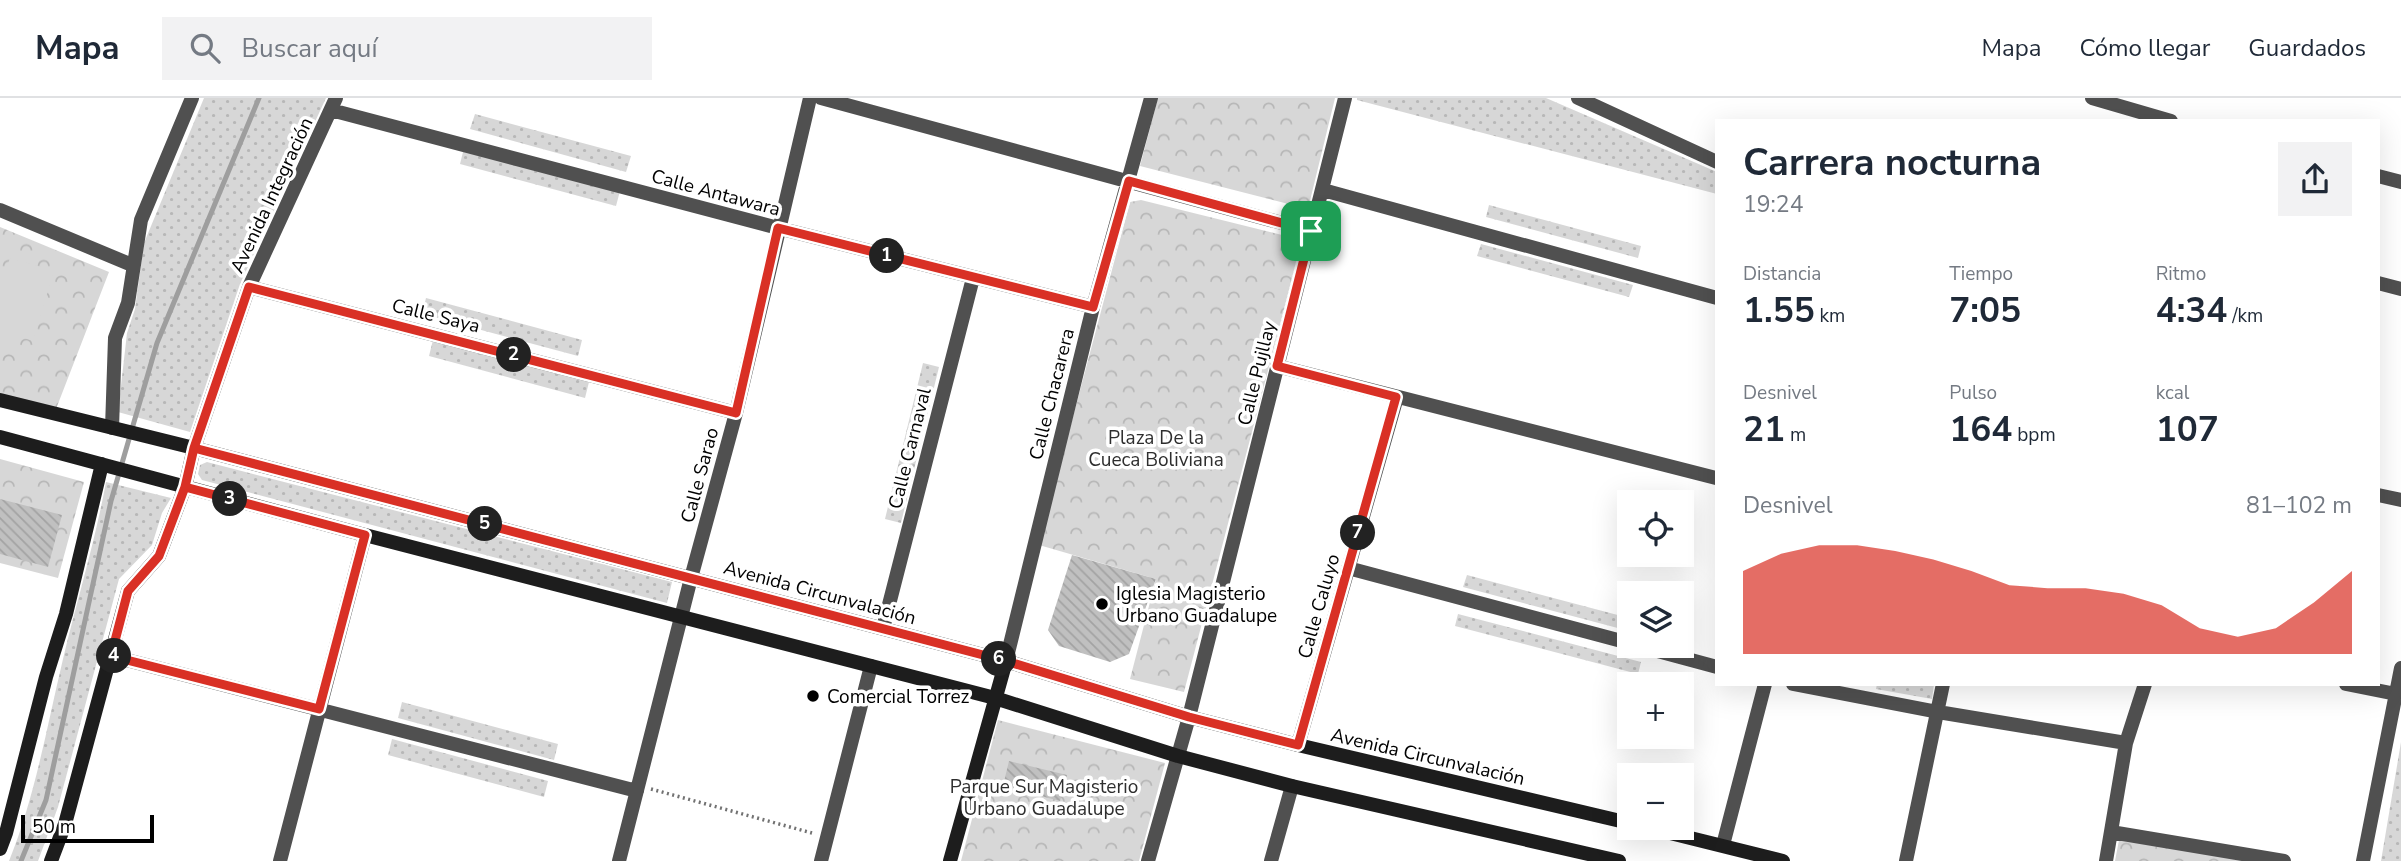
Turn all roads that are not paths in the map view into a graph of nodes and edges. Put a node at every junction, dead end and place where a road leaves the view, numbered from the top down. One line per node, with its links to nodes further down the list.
1 (192, 98): 18 (street)
2 (810, 98): 16 (street, Calle Sarao)
3 (821, 98): 12 (street)
4 (1152, 98): 12 (street, Calle Chacarera)
5 (1345, 98): 14 (street, Calle Pujllay)
6 (1578, 98): 10 (street)
7 (2092, 98): 9 (street)
8 (334, 104): 16 (street, Calle Antawara); 21 (street, Avenida Integración)
9 (2164, 119)
10 (1715, 161)
11 (2380, 177): 13 (street)
12 (1129, 181): 17 (street); 24 (street, Calle Chacarera)
13 (2401, 182)
14 (1323, 190): 17 (street, Calle Pujllay); 23 (street)
15 (0, 210): 18 (street)
16 (778, 228): 19 (street, Calle Antawara); 28 (street, Calle Sarao)
17 (1311, 231): 25 (street, Calle Pujllay)
18 (132, 265): 29 (street)
19 (973, 278): 24 (street, Calle Antawara); 41 (street, Calle Carnaval)
20 (2380, 284): 22 (street)
21 (249, 287): 28 (street, Calle Saya); 31 (street, Avenida Integración)
22 (2401, 289)
23 (1715, 297)
24 (1093, 307): 45 (street, Calle Chacarera)
25 (1277, 366): 26 (street); 59 (street, Calle Pujllay)
26 (1396, 397): 33 (street); 38 (street, Calle Caluyo)
27 (0, 400): 29 (main road, Avenida Circunvalación)
28 (736, 413): 39 (street, Calle Sarao)
29 (118, 430): 31 (main road, Avenida Circunvalación)
30 (0, 437): 32 (main road)
31 (194, 448): 34 (main road, Avenida Integración); 39 (main road, Avenida Circunvalación)
32 (109, 466): 34 (main road); 66 (main road)
33 (1715, 476)
34 (185, 487): 37 (main road); 43 (main road, Avenida Integración)
35 (2380, 495): 36 (street)
36 (2401, 500)
37 (365, 535): 40 (main road); 57 (street)
38 (1348, 568): 42 (street); 61 (street, Calle Caluyo)
39 (691, 578): 40 (street, Calle Sarao); 41 (main road, Avenida Circunvalación)
40 (683, 617): 46 (main road); 64 (street, Calle Sarao)
41 (883, 628): 45 (main road, Avenida Circunvalación)
42 (1617, 640)
43 (111, 656): 57 (street); 71 (main road, Avenida Integración)
44 (1684, 658): 47 (street)
45 (1006, 661): 56 (main road); 59 (main road, Avenida Circunvalación)
46 (871, 666): 56 (main road); 74 (street)
47 (1715, 666)
48 (2401, 668): 55 (street)
49 (1764, 686): 69 (street)
50 (1816, 686): 54 (street)
51 (1943, 686): 58 (street)
52 (2144, 686): 60 (street)
53 (2357, 686): 55 (street)
54 (1863, 690): 58 (street)
55 (2396, 694): 83 (street)
56 (995, 698): 62 (main road); 75 (main road)
57 (319, 709): 64 (street); 72 (street)
58 (1938, 712): 60 (street); 80 (street)
59 (1189, 717): 61 (main road, Avenida Circunvalación); 62 (street, Calle Pujllay)
60 (2126, 743): 67 (street)
61 (1298, 745): 65 (main road, Avenida Circunvalación)
62 (1178, 756): 63 (main road); 76 (street, Calle Pujllay)
63 (1292, 786): 77 (street); 78 (main road)
64 (638, 788): 73 (street, Calle Sarao)
65 (1617, 820)
66 (3, 832): 70 (main road)
67 (2111, 832): 81 (street); 82 (street)
68 (1694, 838): 69 (main road)
69 (1723, 845): 79 (main road)
70 (0, 849)
71 (51, 861)
72 (280, 861)
73 (619, 861)
74 (821, 861)
75 (950, 861)
76 (1148, 861)
77 (1271, 861)
78 (1619, 861)
79 (1783, 861)
80 (1906, 861)
81 (2106, 861)
82 (2284, 861)
83 (2363, 861)

